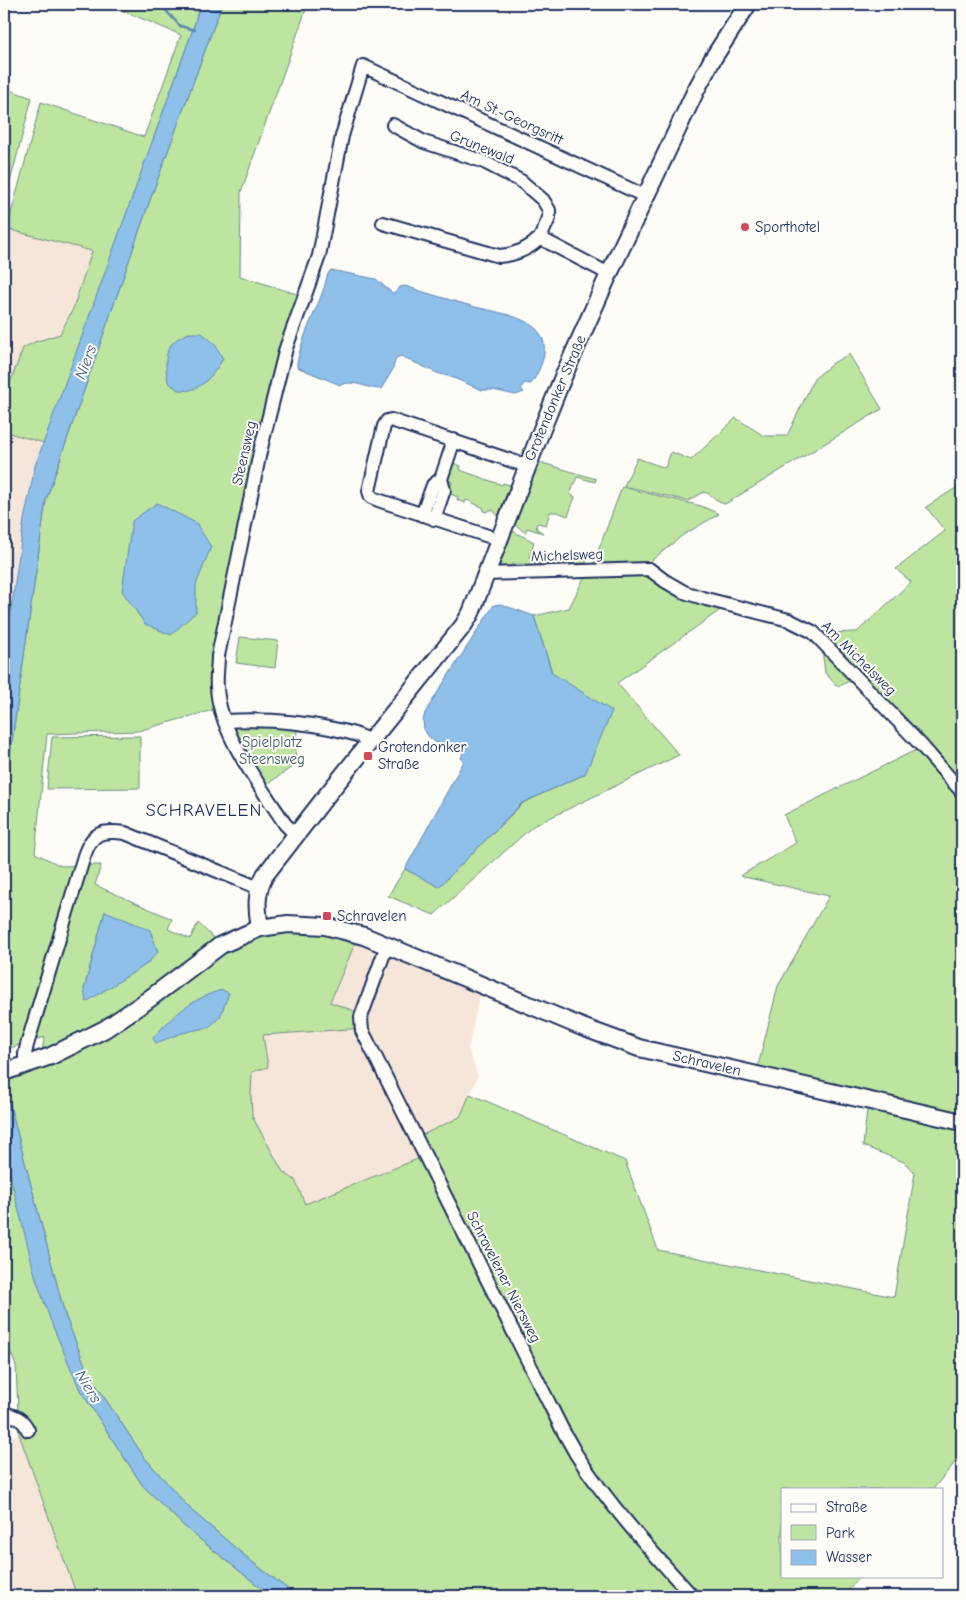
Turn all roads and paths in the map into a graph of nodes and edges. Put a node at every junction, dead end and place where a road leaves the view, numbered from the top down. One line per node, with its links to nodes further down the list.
1 (748, 4): 4 (main road, Grotendonker Straße)
2 (363, 66): 4 (street, Am St.-Georgsritt); 14 (street, Steensweg)
3 (394, 125): 6 (street, Grunewald)
4 (646, 197): 7 (main road, Grotendonker Straße)
5 (383, 223): 6 (street)
6 (540, 238): 7 (street)
7 (609, 274): 9 (main road, Grotendonker Straße)
8 (454, 440): 9 (street); 10 (street); 10 (street)
9 (527, 466): 13 (main road, Grotendonker Straße)
10 (428, 517): 11 (street)
11 (488, 536)
12 (649, 568): 13 (street, Michelsweg); 16 (street, Am Michelsweg)
13 (486, 574): 15 (main road, Grotendonker Straße)
14 (225, 721): 15 (street); 17 (street, Steensweg)
15 (370, 742): 17 (main road, Grotendonker Straße)
16 (962, 792)
17 (296, 835): 18 (main road, Grotendonker Straße)
18 (259, 888): 19 (main road, Grotendonker Straße); 21 (street, Schravelen)
19 (260, 928): 20 (main road, Schravelen); 21 (main road, Schravelen)
20 (387, 945): 22 (main road, Schravelen); 25 (street, Schravelener Niersweg)
21 (14, 1069)
22 (962, 1122)
23 (4, 1414): 24 (street)
24 (28, 1430)
25 (692, 1596)

